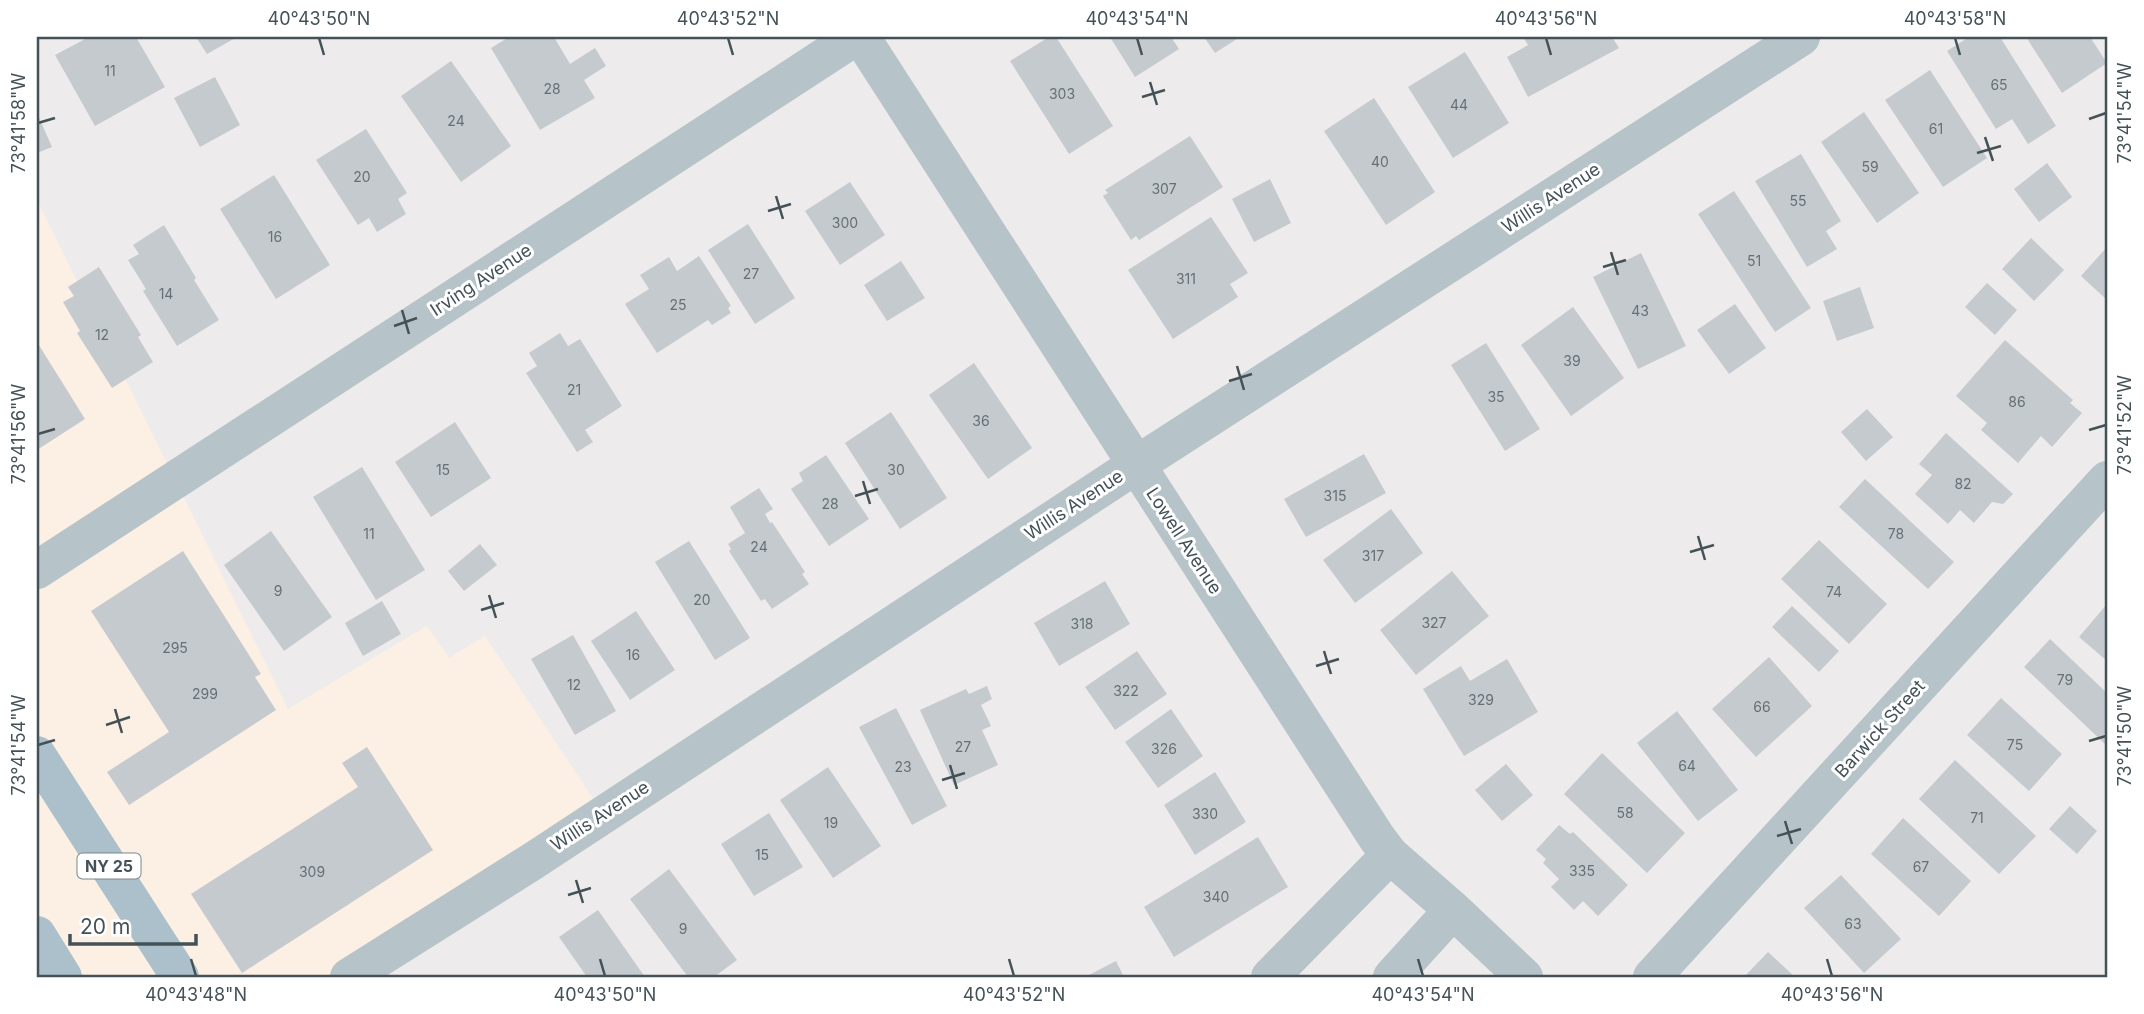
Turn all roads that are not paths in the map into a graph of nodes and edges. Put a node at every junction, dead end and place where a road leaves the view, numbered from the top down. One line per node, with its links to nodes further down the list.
1 (855, 37): 6 (street, Irving Avenue)
2 (860, 37): 4 (street, Lowell Avenue)
3 (1801, 37): 4 (street, Willis Avenue)
4 (1136, 465): 8 (street, Lowell Avenue); 13 (street, Willis Avenue)
5 (2107, 480): 17 (street, Barwick Street)
6 (37, 570)
7 (37, 755): 12 (main road, NY 25)
8 (1390, 855): 9 (street, Lowell Avenue); 14 (street)
9 (1453, 910): 15 (street); 16 (street, Lowell Avenue)
10 (37, 935): 11 (main road)
11 (63, 977)
12 (180, 977)
13 (349, 977)
14 (1270, 977)
15 (1392, 977)
16 (1524, 977)
17 (1652, 977)

